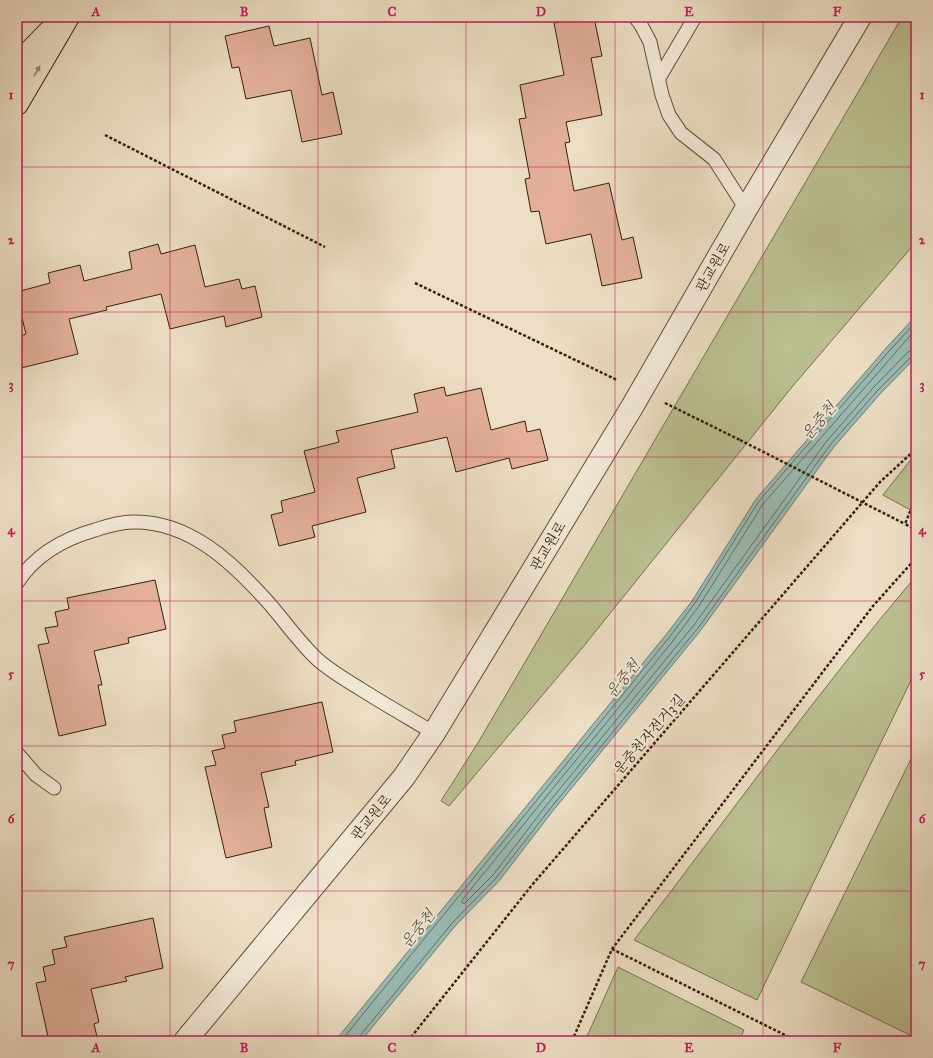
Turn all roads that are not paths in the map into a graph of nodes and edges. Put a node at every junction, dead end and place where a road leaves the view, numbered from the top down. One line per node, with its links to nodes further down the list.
1 (64, 17): 6 (main road)
2 (68, 17): 8 (main road, one-way to 2)
3 (635, 17): 7 (lane)
4 (695, 17): 7 (lane)
5 (860, 17): 9 (street, 판교원로)
6 (17, 65)
7 (659, 78): 9 (lane)
8 (17, 104)
9 (746, 209): 11 (street, 판교원로)
10 (17, 583): 11 (lane)
11 (434, 733): 14 (street, 판교원로)
12 (17, 753): 13 (lane)
13 (54, 788)
14 (185, 1041)

